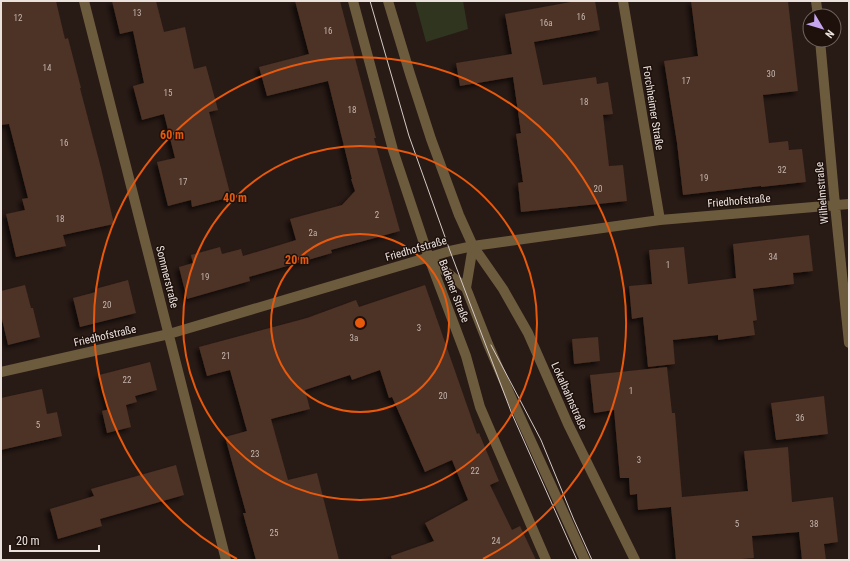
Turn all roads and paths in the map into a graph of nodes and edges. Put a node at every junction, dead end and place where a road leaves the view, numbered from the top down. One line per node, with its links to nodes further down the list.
1 (84, 1): 12 (street, Sommerstraße)
2 (352, 1): 10 (street, Badener Straße)
3 (388, 1): 9 (street)
4 (623, 1): 8 (street, Forchheimer Straße)
5 (821, 48): 7 (street, Wilhelmstraße)
6 (849, 204): 7 (street, Friedhofstraße)
7 (835, 205): 8 (street, Friedhofstraße); 13 (street, Wilhelmstraße)
8 (660, 220): 9 (street, Friedhofstraße)
9 (473, 246): 10 (street, Friedhofstraße); 11 (street); 18 (street, Lokalbahnstraße)
10 (429, 258): 11 (street); 12 (street, Friedhofstraße); 16 (street, Badener Straße)
11 (466, 288): 17 (street)
12 (169, 334): 14 (street, Friedhofstraße); 15 (street, Sommerstraße)
13 (849, 343)
14 (1, 372)
15 (226, 560)
16 (546, 560)
17 (585, 560)
18 (635, 560)

